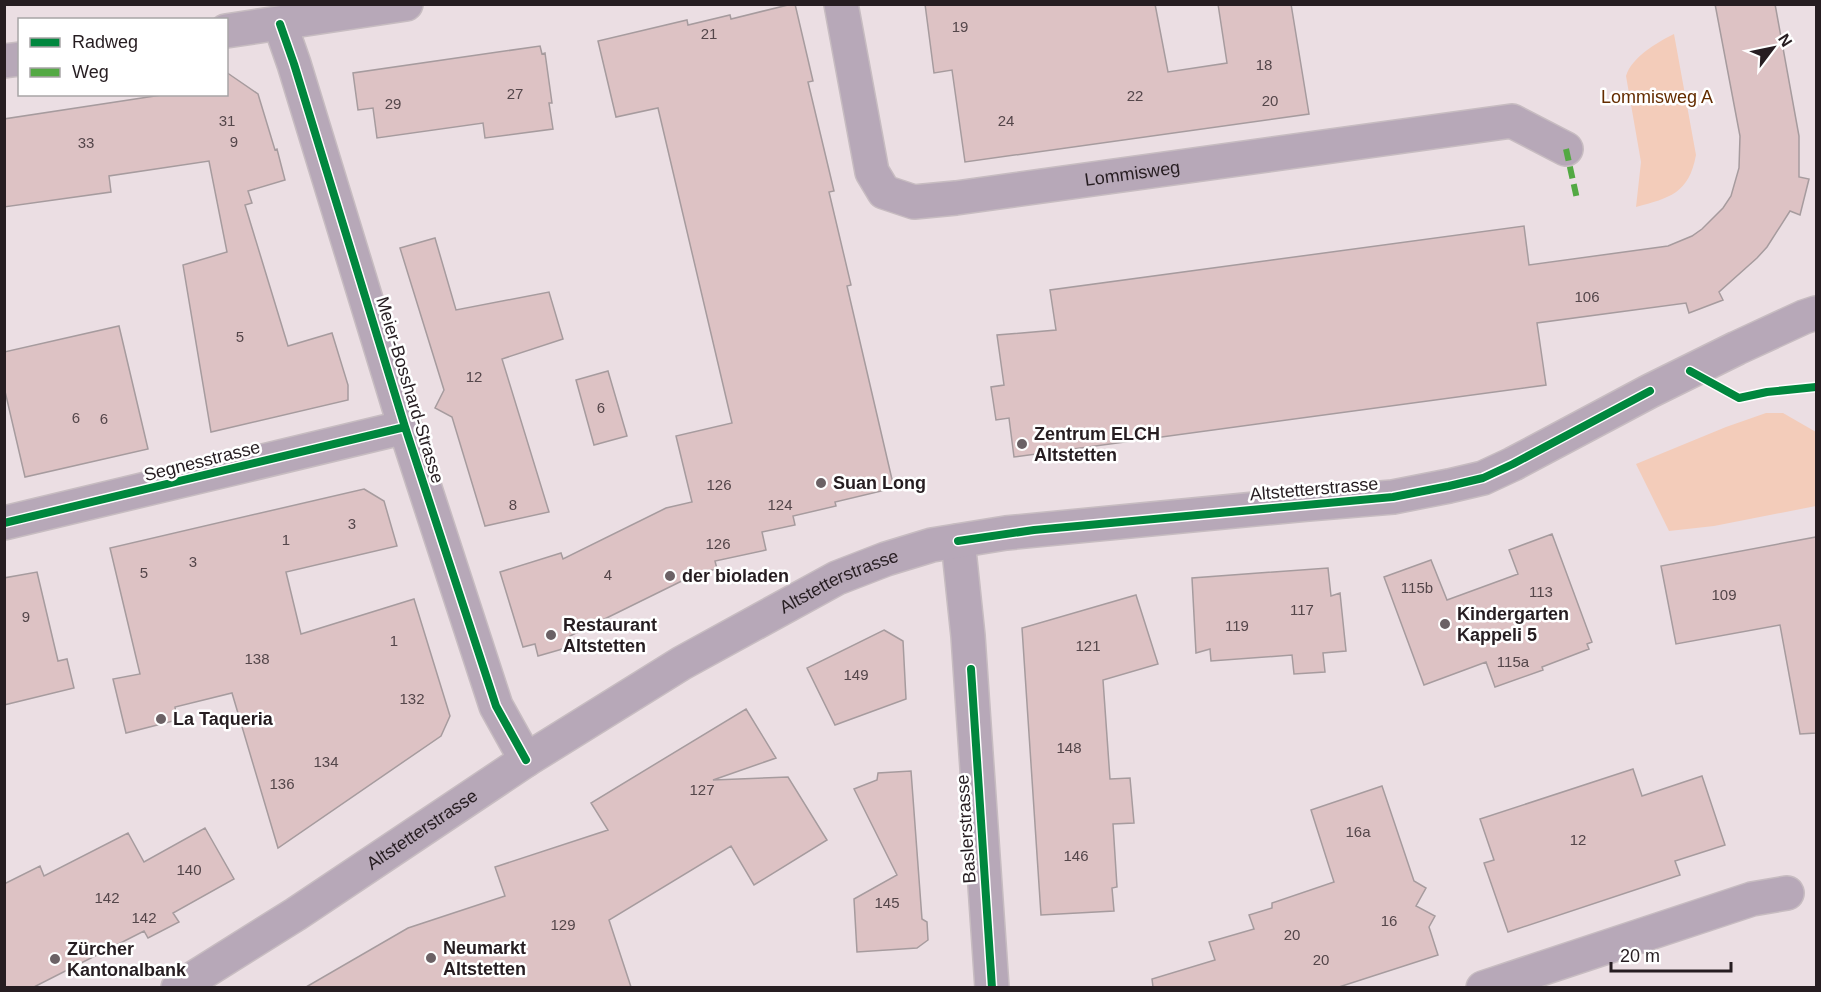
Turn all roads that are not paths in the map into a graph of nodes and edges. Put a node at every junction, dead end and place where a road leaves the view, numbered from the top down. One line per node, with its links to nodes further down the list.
1 (406, 4): 3 (street)
2 (841, 4): 5 (street, Lommisweg)
3 (280, 24): 4 (street); 7 (street, Meier-Bosshard-Strasse)
4 (228, 31)
5 (1566, 149)
6 (1816, 313): 9 (street, Altstetterstrasse)
7 (405, 427): 8 (street, Segnesstrasse); 10 (street, Meier-Bosshard-Strasse)
8 (4, 523)
9 (958, 541): 10 (street, Altstetterstrasse); 13 (street, Baslerstrasse)
10 (526, 760): 12 (street, Altstetterstrasse)
11 (1787, 893): 14 (street)
12 (178, 987)
13 (992, 987)
14 (1483, 987)

